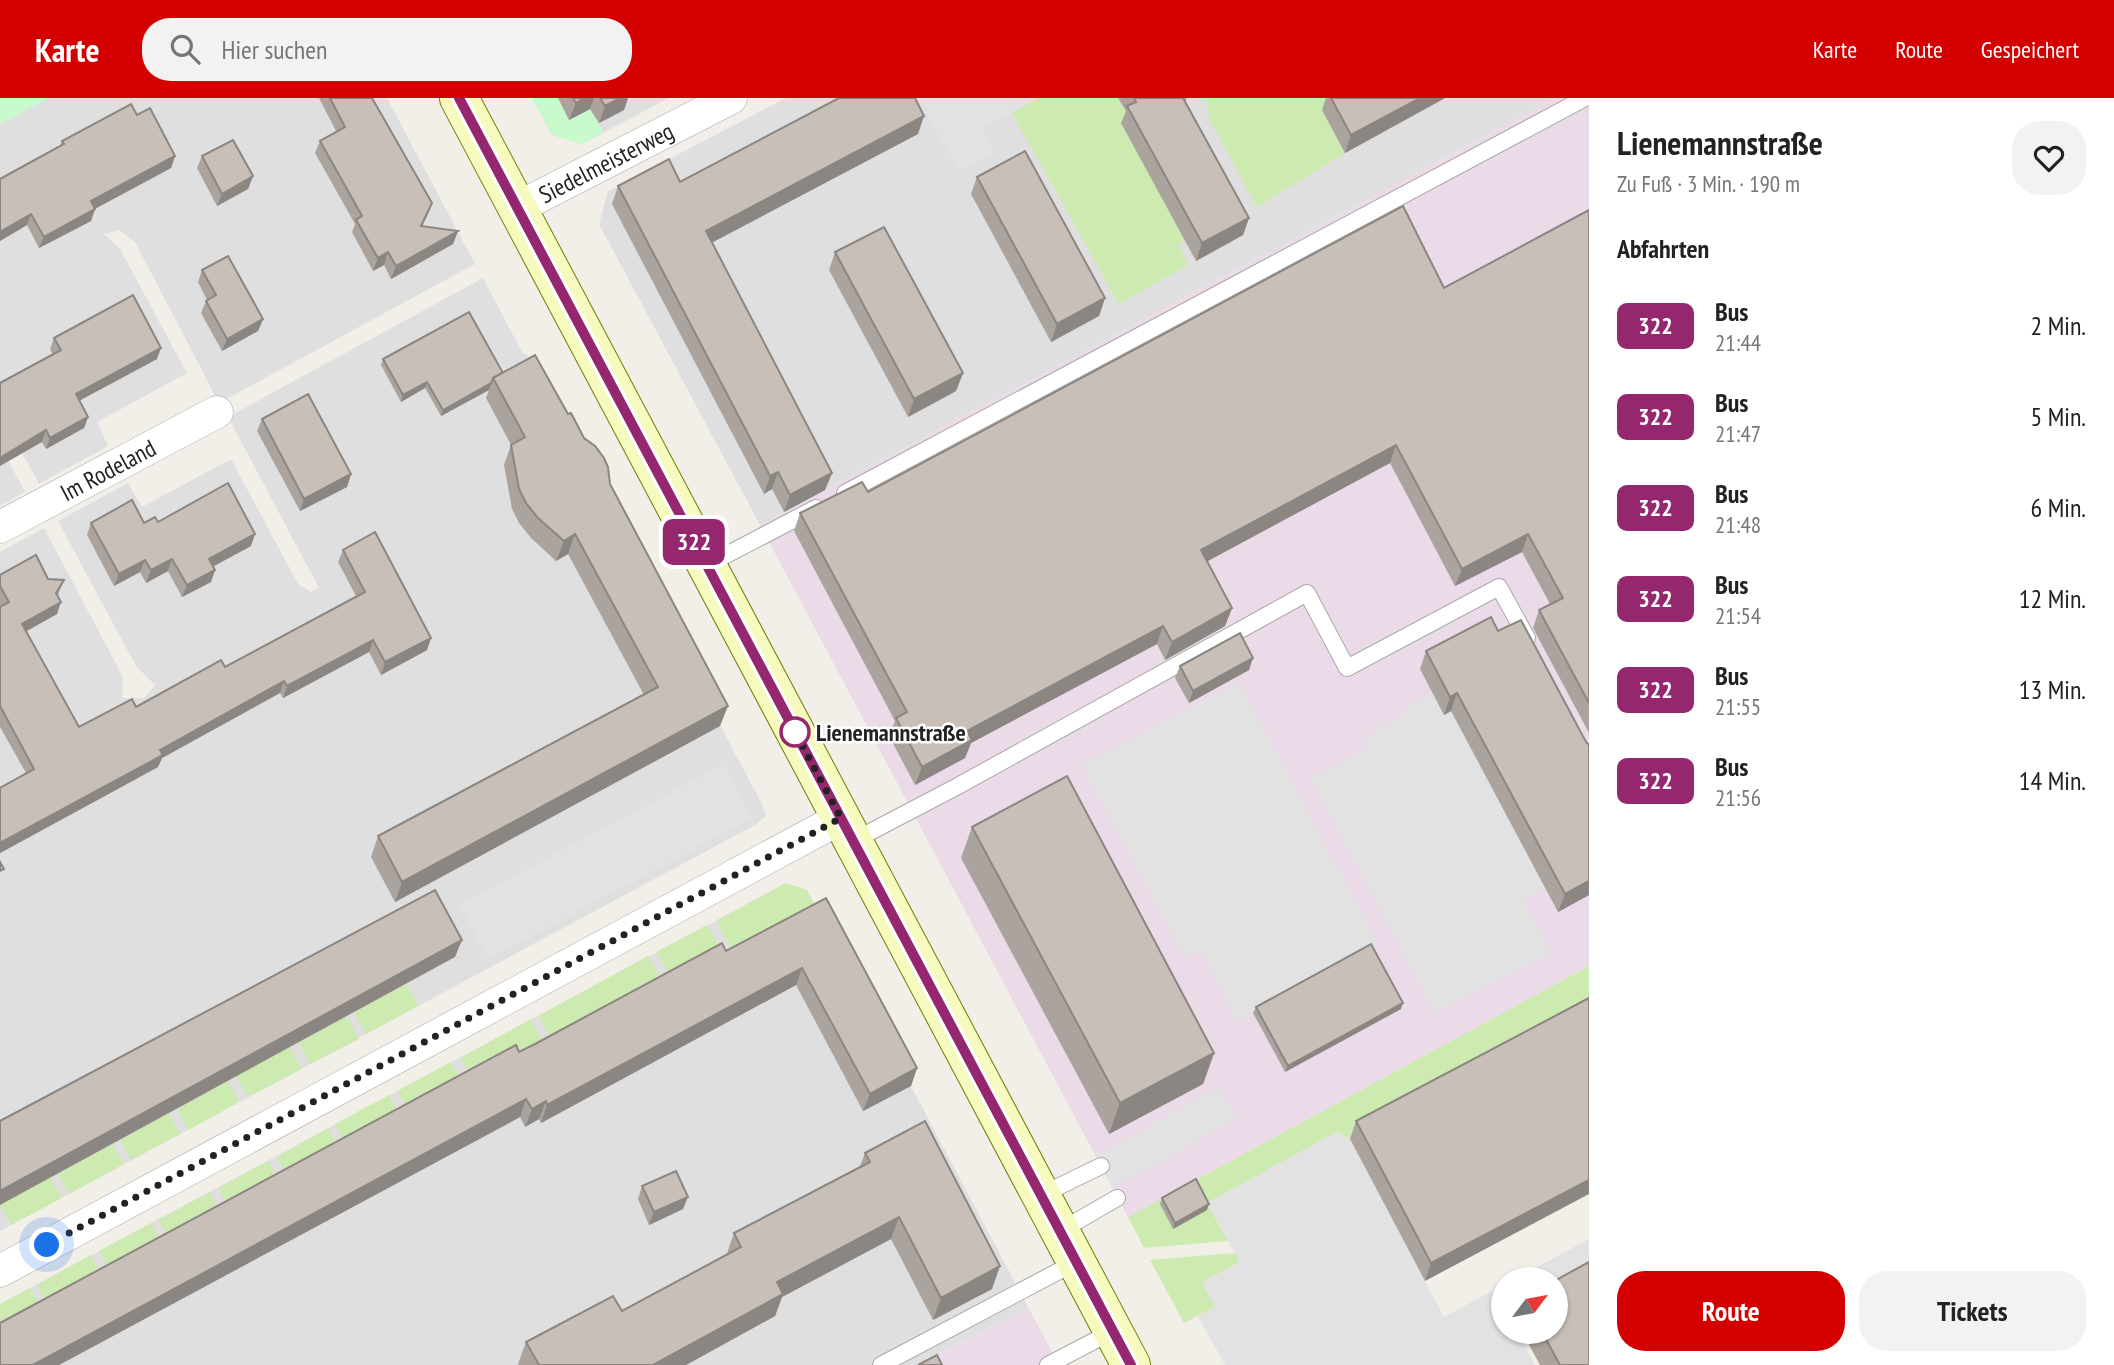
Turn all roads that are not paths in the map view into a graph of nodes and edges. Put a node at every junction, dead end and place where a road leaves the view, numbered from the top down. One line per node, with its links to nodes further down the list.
1 (459, 98): 4 (main road)
2 (731, 98): 4 (street, Siedelmeisterweg)
3 (1585, 98): 7 (lane)
4 (517, 208): 7 (main road)
5 (217, 412): 6 (street, Im Rodeland)
6 (0, 527)
7 (707, 565): 9 (main road)
8 (1531, 647): 9 (lane)
9 (847, 830): 11 (main road); 14 (street)
10 (1101, 1166): 11 (lane)
11 (1041, 1195): 13 (main road)
12 (1117, 1198): 13 (lane)
13 (1068, 1247): 15 (main road); 16 (lane)
14 (0, 1270)
15 (1113, 1331): 17 (lane); 18 (main road)
16 (881, 1365)
17 (1048, 1365)
18 (1131, 1365)

